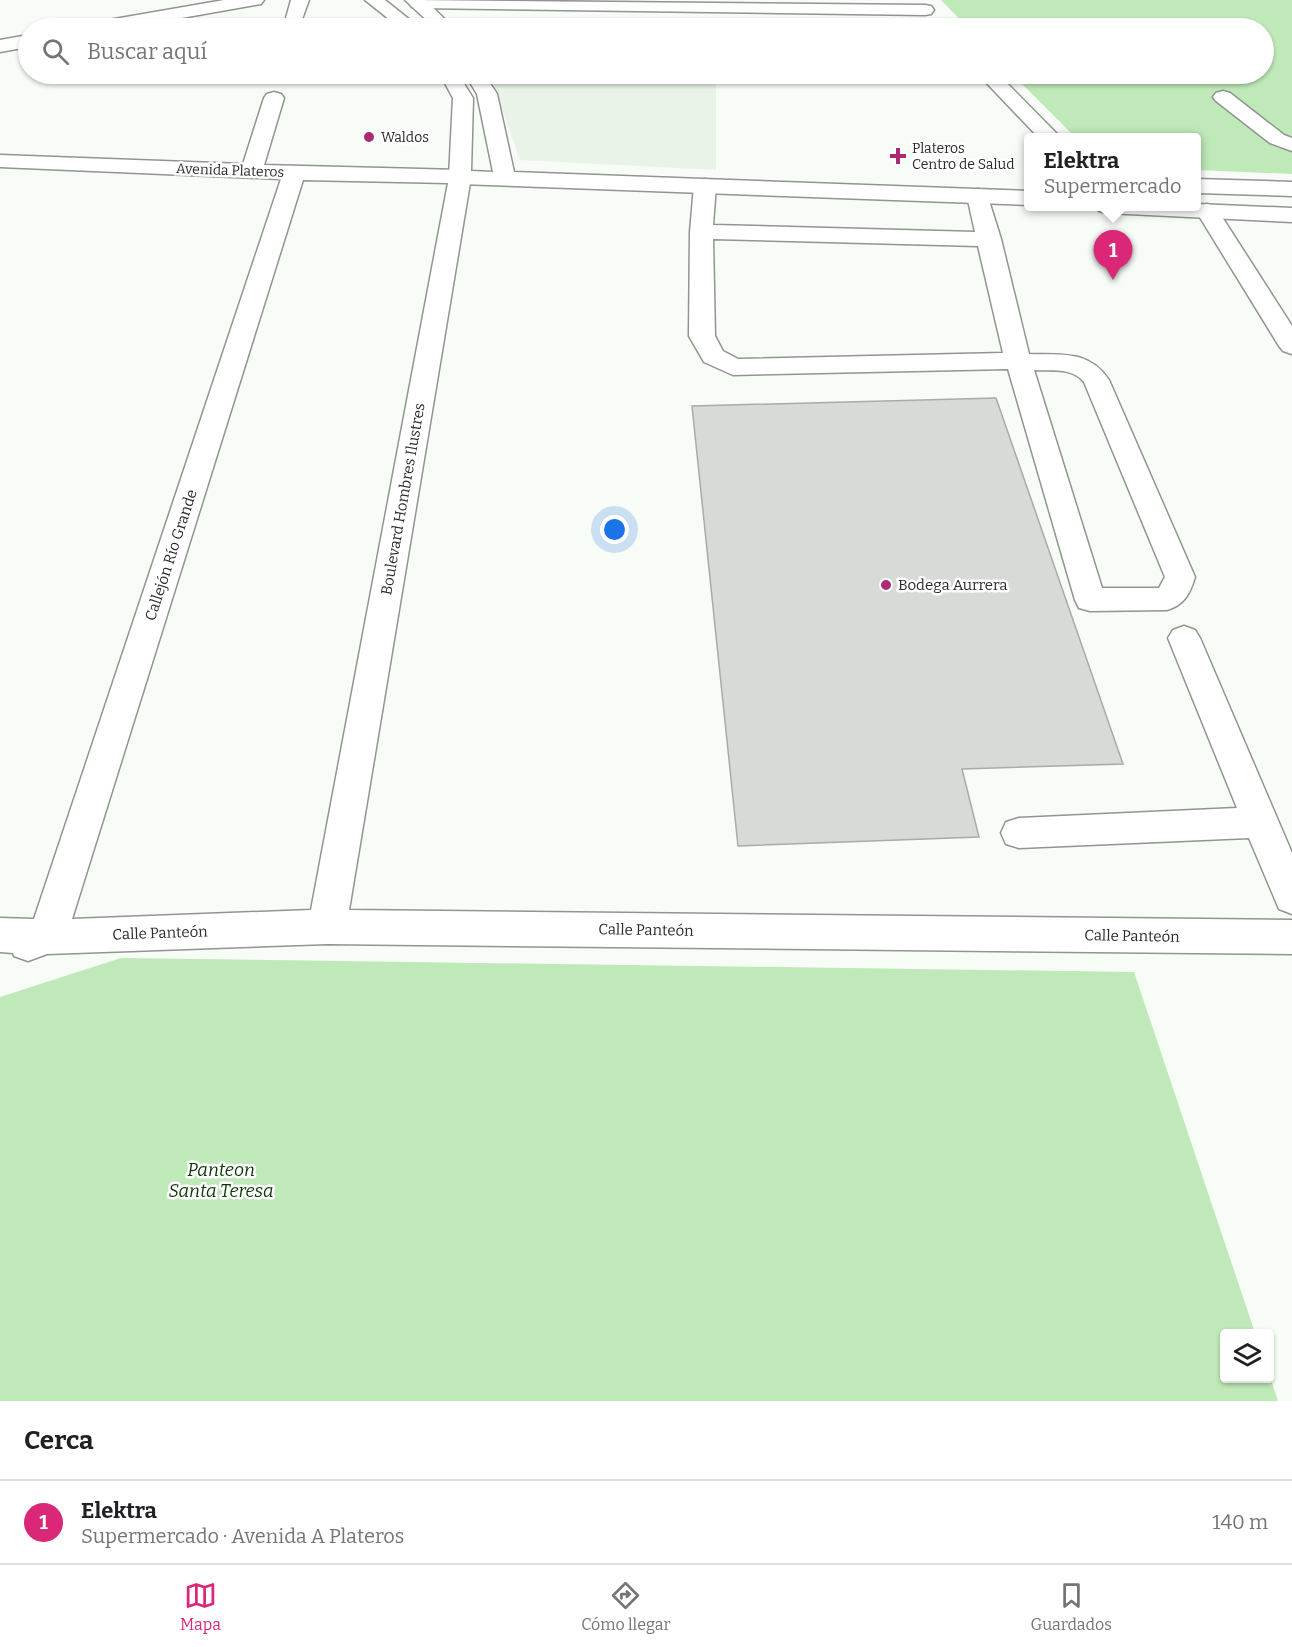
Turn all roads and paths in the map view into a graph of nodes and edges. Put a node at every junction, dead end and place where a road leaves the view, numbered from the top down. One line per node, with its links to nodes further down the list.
1 (255, 0): 5 (street)
2 (374, 0): 6 (street)
3 (416, 2): 4 (street); 7 (street)
4 (926, 11)
5 (153, 18)
6 (398, 18)
7 (434, 18)
8 (18, 43): 9 (street)
9 (0, 46)
10 (455, 84): 16 (street)
11 (482, 84): 13 (street)
12 (997, 84): 17 (street)
13 (487, 94): 16 (street); 23 (street)
14 (1223, 97): 18 (street)
15 (274, 98): 20 (street)
16 (463, 98): 22 (street, Boulevard Hombres Ilustres)
17 (1046, 133)
18 (1292, 145)
19 (0, 161): 20 (street, Avenida Plateros)
20 (252, 171): 21 (street, Avenida Plateros)
21 (294, 173): 22 (street, Avenida Plateros); 42 (street, Callejón Río Grande)
22 (460, 177): 23 (street, Avenida Plateros); 40 (street, Boulevard Hombres Ilustres)
23 (505, 179): 24 (street, Avenida Plateros)
24 (705, 186): 27 (street, Avenida Plateros); 32 (street)
25 (1201, 186): 26 (street)
26 (1292, 189)
27 (978, 196): 28 (street, Avenida Plateros); 33 (street)
28 (1024, 198)
29 (1188, 211): 30 (street)
30 (1207, 212): 31 (street); 34 (street)
31 (1292, 215)
32 (701, 232): 33 (street); 35 (street)
33 (989, 239): 35 (street)
34 (1292, 346)
35 (1018, 361): 35 (street)
36 (1184, 638): 37 (street)
37 (1261, 822): 38 (street); 39 (street)
38 (1019, 833)
39 (1292, 897)
40 (327, 927): 42 (street, Calle Panteón); 43 (street, Calle Panteón)
41 (0, 935): 42 (street, Calle Panteón)
42 (47, 937): 44 (street)
43 (1292, 937)
44 (0, 953)

